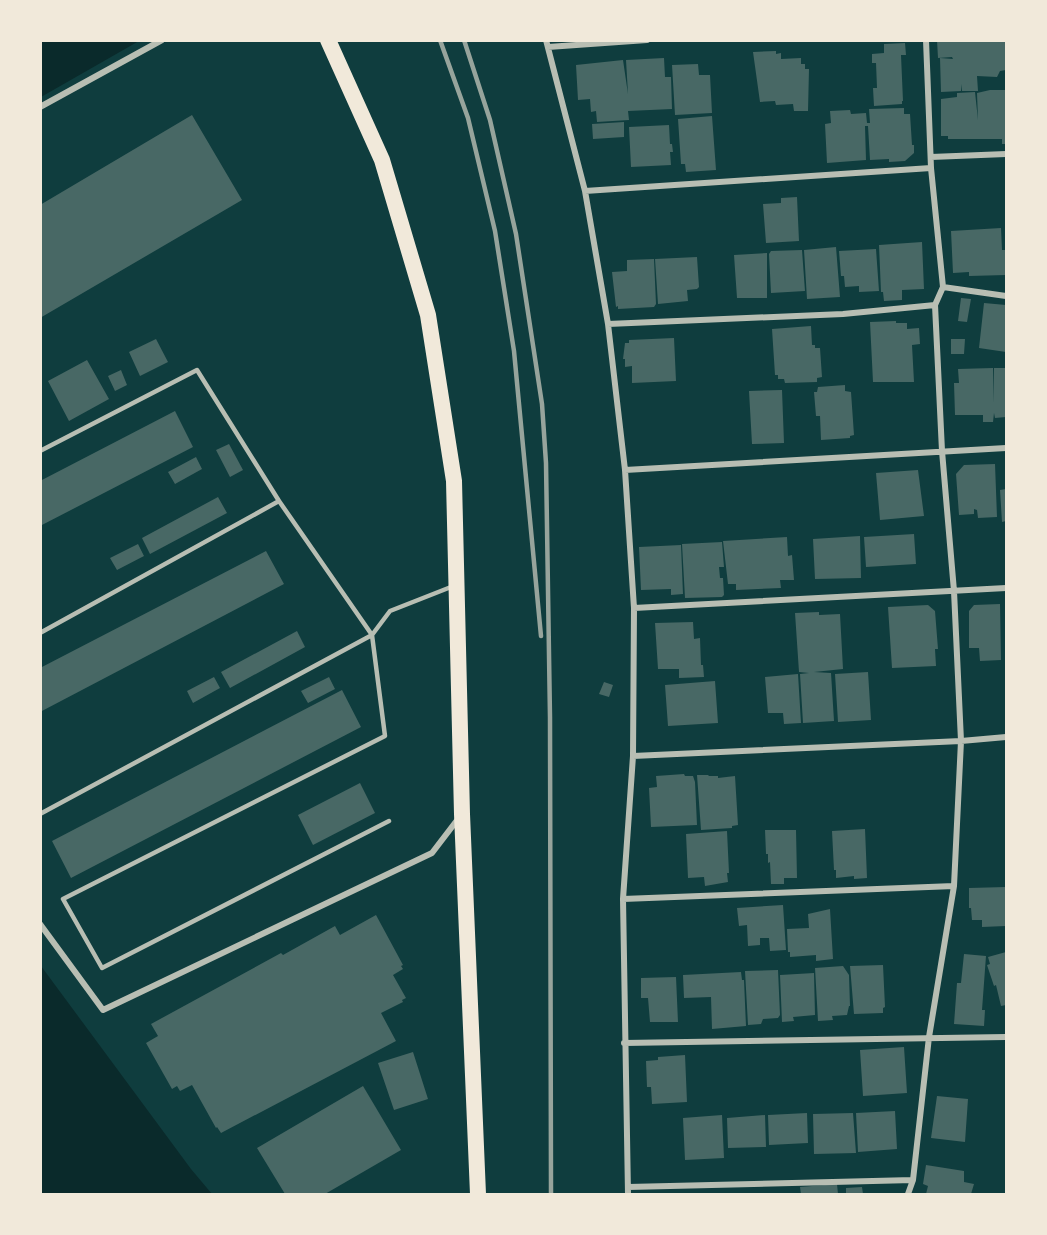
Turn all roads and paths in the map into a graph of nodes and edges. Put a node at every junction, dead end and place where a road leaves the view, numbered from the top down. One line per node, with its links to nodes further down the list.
1 (162, 40): 6 (street)
2 (328, 40): 20 (highway)
3 (647, 40): 5 (street)
4 (926, 40): 8 (street)
5 (547, 44): 10 (street)
6 (40, 107)
7 (1006, 154): 8 (street)
8 (931, 157): 9 (street)
9 (931, 168): 10 (street); 11 (street)
10 (585, 191): 14 (street)
11 (943, 287): 12 (street); 13 (street)
12 (1006, 296)
13 (935, 305): 14 (street); 17 (street)
14 (608, 324): 18 (street)
15 (1006, 448): 17 (street)
16 (40, 451): 19 (lane)
17 (942, 451): 18 (street); 22 (street)
18 (625, 470): 23 (street)
19 (279, 501): 24 (lane); 25 (lane)
20 (457, 585): 25 (lane); 30 (highway)
21 (1006, 588): 22 (street)
22 (954, 591): 23 (street); 27 (street)
23 (634, 608): 28 (street)
24 (40, 633)
25 (372, 635): 29 (lane); 31 (lane)
26 (1006, 737): 27 (street)
27 (961, 741): 28 (street); 32 (street)
28 (633, 756): 33 (street)
29 (40, 814)
30 (462, 814): 34 (street); 40 (highway)
31 (389, 822)
32 (954, 886): 33 (street); 35 (street)
33 (623, 900): 37 (street)
34 (40, 924)
35 (929, 1037): 36 (street); 37 (street); 38 (street)
36 (1006, 1037)
37 (624, 1043): 39 (street)
38 (913, 1180): 39 (street); 41 (street)
39 (628, 1191)
40 (478, 1194)
41 (908, 1194)

